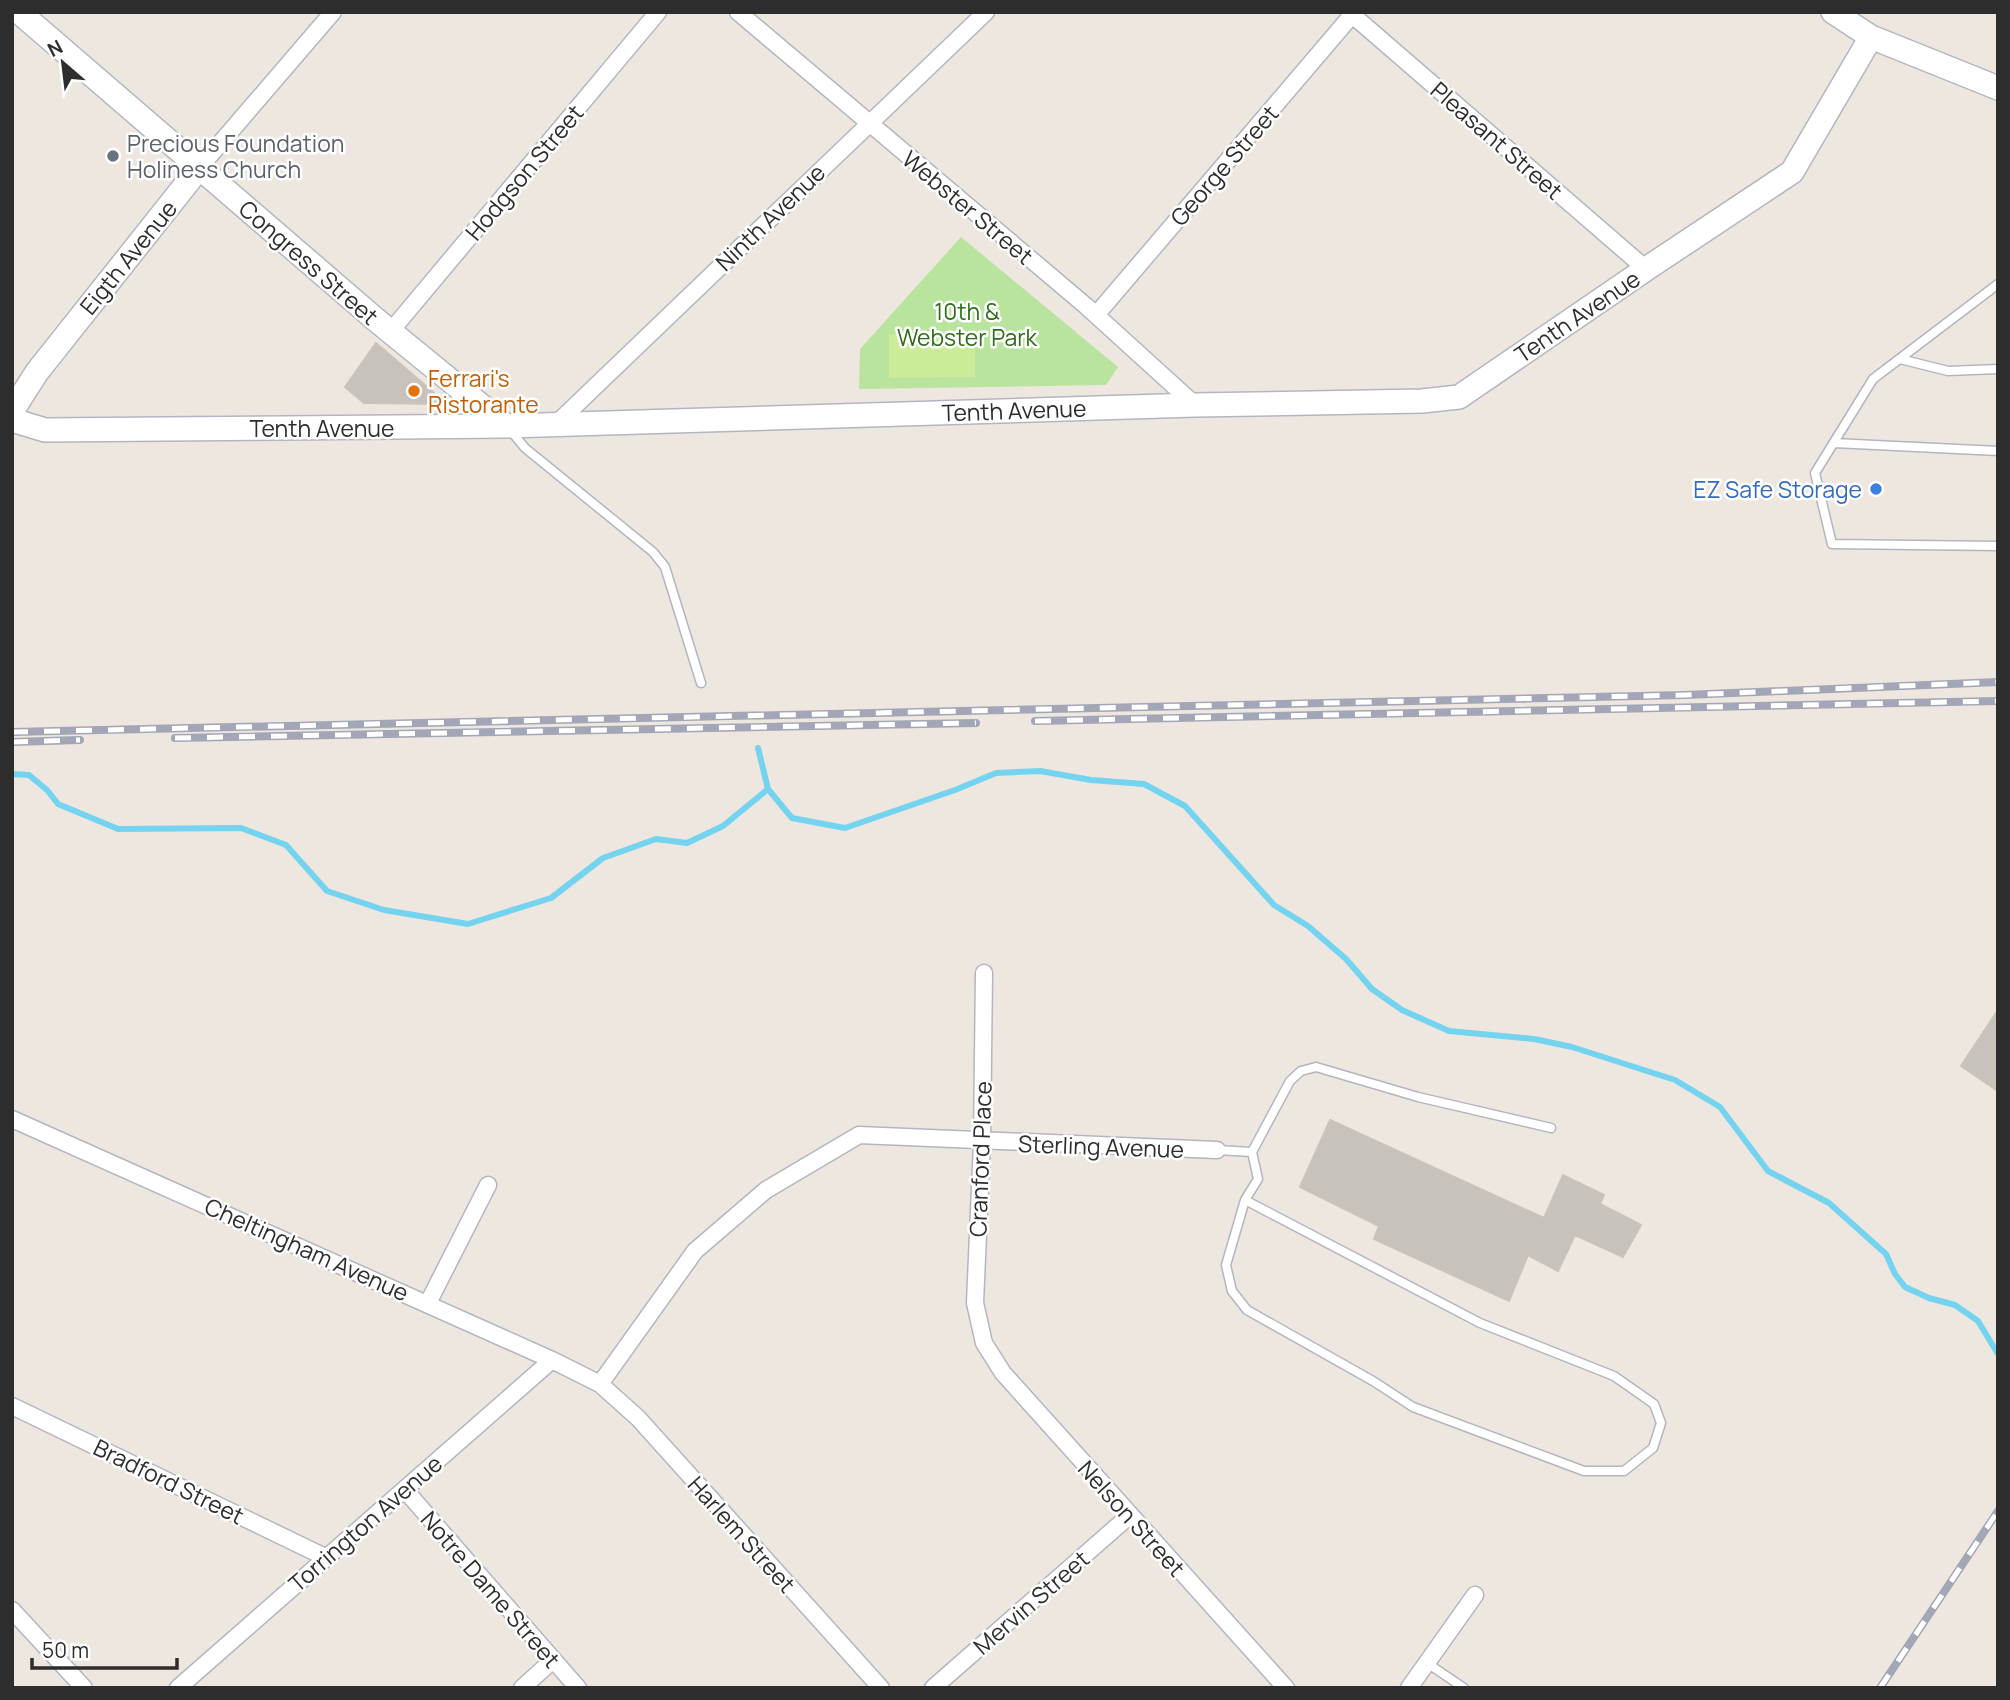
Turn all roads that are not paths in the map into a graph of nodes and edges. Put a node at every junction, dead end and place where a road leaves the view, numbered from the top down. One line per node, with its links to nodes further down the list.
1 (19, 12): 11 (street, Congress Street)
2 (332, 12): 11 (street, Eigth Avenue)
3 (658, 12): 15 (street, Hodgson Street)
4 (738, 12): 10 (street, Webster Street)
5 (986, 12): 10 (street, Ninth Avenue)
6 (1833, 12): 8 (street)
7 (1350, 14): 12 (street, Pleasant Street); 14 (street, George Street)
8 (1871, 37): 9 (street); 12 (street, Tenth Avenue)
9 (1998, 88)
10 (869, 123): 14 (street, Webster Street); 21 (street, Ninth Avenue)
11 (199, 168): 15 (street, Congress Street); 19 (street, Eigth Avenue)
12 (1646, 268): 18 (street, Tenth Avenue)
13 (1998, 284): 16 (lane)
14 (1096, 315): 18 (street, Webster Street)
15 (390, 332): 22 (street, Congress Street)
16 (1900, 359): 17 (lane); 23 (lane)
17 (1998, 369)
18 (1195, 405): 21 (street, Tenth Avenue)
19 (12, 411)
20 (12, 420): 22 (street, Tenth Avenue)
21 (556, 424): 22 (street, Tenth Avenue)
22 (506, 426): 26 (lane)
23 (1833, 443): 24 (lane); 25 (lane)
24 (1998, 451)
25 (1998, 546)
26 (701, 683)
27 (985, 973): 30 (street, Cranford Place)
28 (12, 1119): 35 (street, Cheltingham Avenue)
29 (1551, 1128): 32 (lane)
30 (982, 1142): 31 (street, Sterling Avenue); 36 (street, Cranford Place); 38 (street, Sterling Avenue)
31 (1217, 1150): 32 (lane)
32 (1252, 1152): 34 (lane)
33 (488, 1185): 35 (street)
34 (1245, 1200): 34 (lane)
35 (428, 1303): 37 (street, Cheltingham Avenue)
36 (984, 1343): 41 (street, Nelson Street)
37 (552, 1360): 38 (street, Cheltingham Avenue); 40 (street, Torrington Avenue)
38 (600, 1384): 51 (street, Harlem Street)
39 (12, 1406): 42 (street, Bradford Street)
40 (405, 1490): 42 (street, Torrington Avenue); 45 (street, Notre Dame Street)
41 (1129, 1516): 52 (street, Mervin Street); 53 (street, Nelson Street)
42 (325, 1557): 48 (street, Torrington Avenue)
43 (1475, 1595): 46 (street)
44 (12, 1610): 47 (street)
45 (554, 1660): 49 (street); 50 (street, Notre Dame Street)
46 (1427, 1663): 54 (street); 55 (lane)
47 (84, 1688)
48 (178, 1688)
49 (522, 1688)
50 (578, 1688)
51 (881, 1688)
52 (933, 1688)
53 (1286, 1688)
54 (1409, 1688)
55 (1464, 1688)

